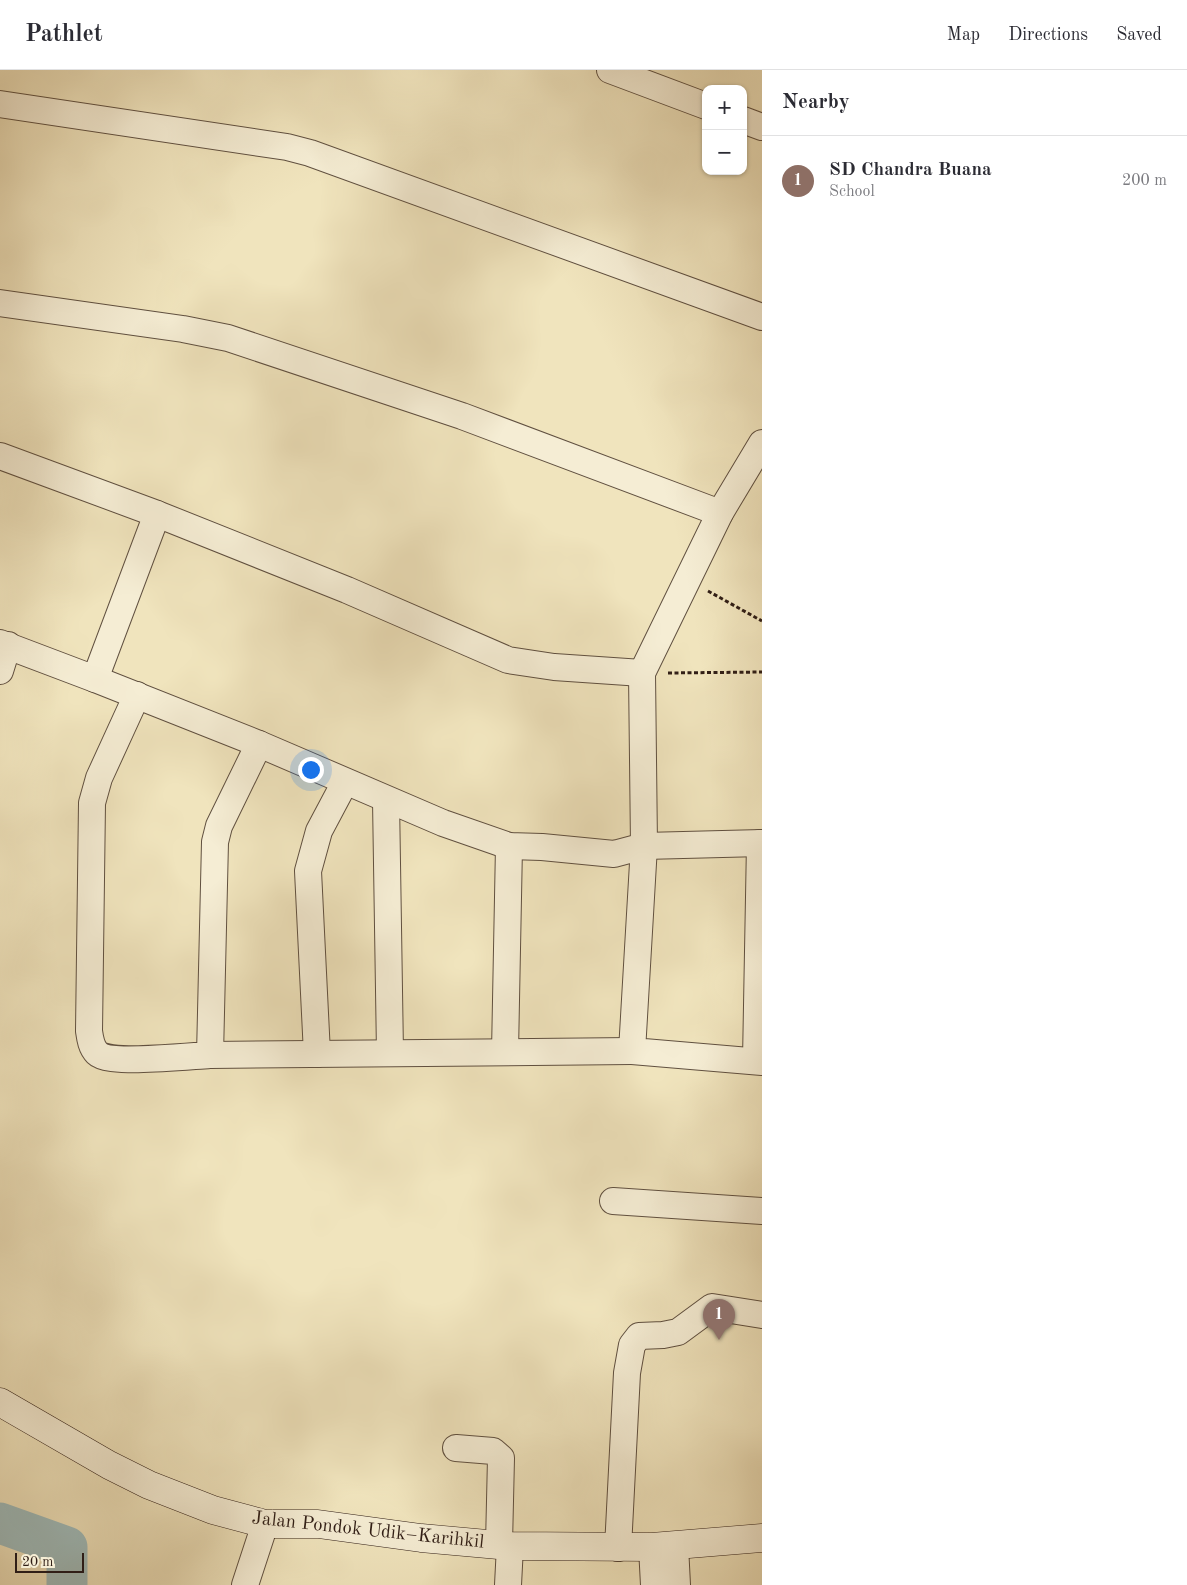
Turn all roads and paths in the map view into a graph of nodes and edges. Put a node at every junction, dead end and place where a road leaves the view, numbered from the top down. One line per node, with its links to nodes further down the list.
1 (610, 70): 3 (street)
2 (0, 104): 7 (street)
3 (702, 104)
4 (747, 122): 5 (street)
5 (762, 128)
6 (0, 303): 10 (street)
7 (762, 317)
8 (762, 443): 10 (street)
9 (0, 456): 11 (street)
10 (720, 513): 12 (street)
11 (157, 514): 17 (street); 18 (street)
12 (688, 579): 13 (path); 17 (street)
13 (762, 621)
14 (4, 644): 15 (street); 18 (street)
15 (0, 672)
16 (762, 672): 17 (path)
17 (642, 673): 25 (street)
18 (95, 679): 19 (street)
19 (137, 696): 20 (street); 30 (street)
20 (259, 744): 21 (street); 30 (street)
21 (344, 782): 22 (street); 29 (street)
22 (386, 800): 24 (street); 28 (street)
23 (761, 843): 25 (street); 31 (street)
24 (509, 846): 25 (street); 27 (street)
25 (644, 846): 26 (street)
26 (632, 1051): 27 (street); 31 (street)
27 (505, 1052): 28 (street)
28 (390, 1053): 29 (street)
29 (317, 1054): 30 (street)
30 (210, 1055)
31 (759, 1061)
32 (613, 1201): 33 (street)
33 (762, 1211)
34 (762, 1315): 41 (street)
35 (0, 1402): 37 (street, Jalan Pondok Udik–Karihkil)
36 (456, 1448): 39 (street)
37 (265, 1524): 39 (street, Jalan Pondok Udik–Karihkil); 42 (street)
38 (762, 1538): 40 (street, Jalan Pondok Udik–Karihkil)
39 (505, 1545): 41 (street, Jalan Pondok Udik–Karihkil); 43 (street)
40 (664, 1547): 41 (street, Jalan Pondok Udik–Karihkil); 44 (street); 45 (street)
41 (618, 1548)
42 (245, 1585)
43 (508, 1585)
44 (654, 1585)
45 (677, 1585)

